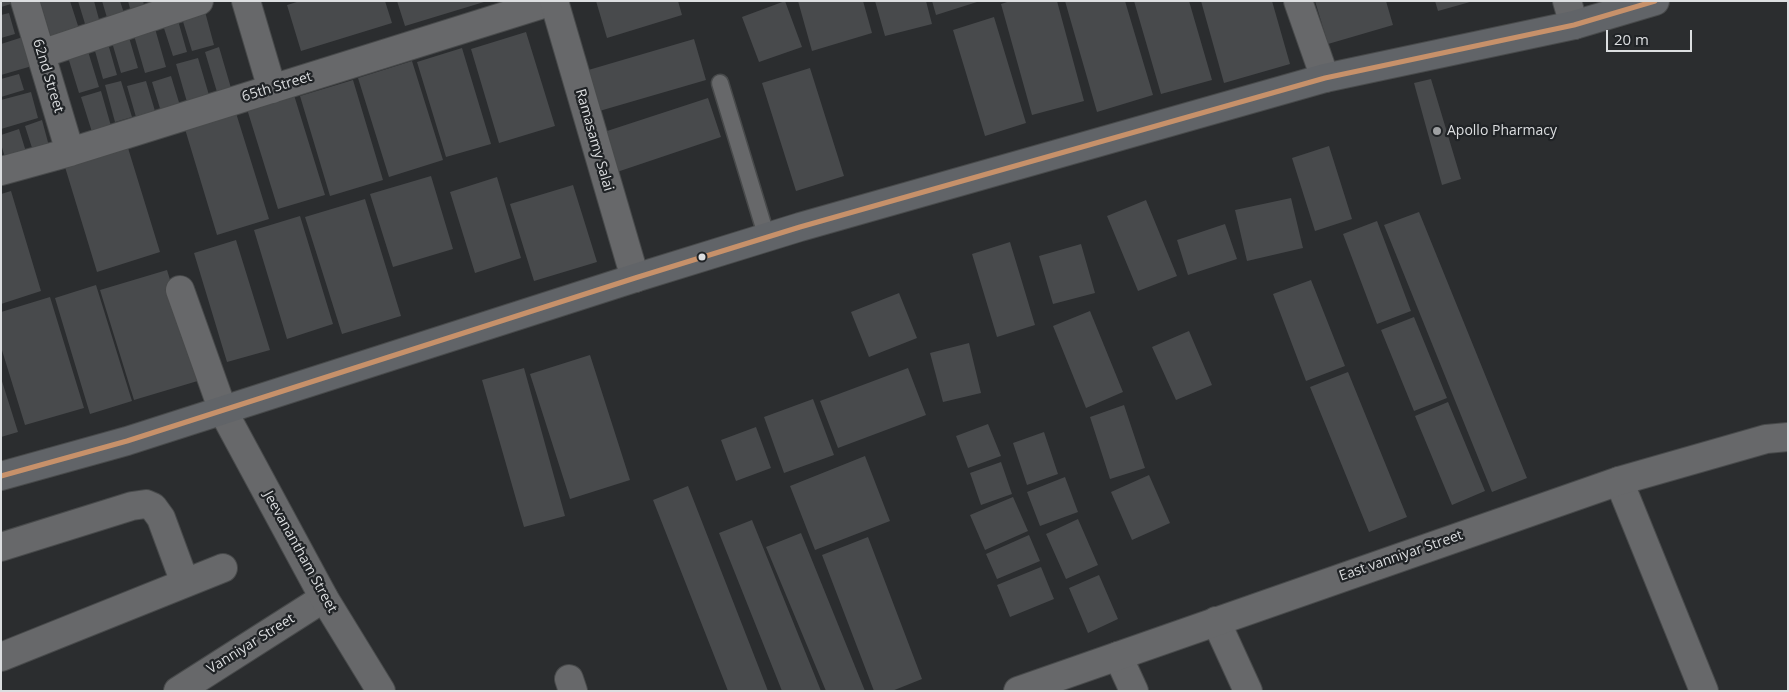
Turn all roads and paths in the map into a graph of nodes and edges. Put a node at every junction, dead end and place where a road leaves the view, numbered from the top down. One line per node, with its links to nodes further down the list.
1 (25, 1): 8 (street, 62nd Street)
2 (199, 1): 8 (street)
3 (246, 1): 11 (street)
4 (553, 1): 11 (street, 65th Street); 15 (street, Ramasamy Salai)
5 (1298, 1): 9 (street)
6 (1655, 1): 7 (main road)
7 (1570, 13): 9 (main road)
8 (41, 54): 12 (street, 62nd Street)
9 (1325, 78): 14 (main road)
10 (720, 83): 14 (lane)
11 (272, 88): 12 (street, 65th Street)
12 (70, 152): 13 (street, 65th Street)
13 (1, 171)
14 (767, 238): 15 (main road)
15 (635, 278): 17 (main road)
16 (180, 290): 17 (street, Jeevanantham Street)
17 (223, 411): 19 (main road); 24 (street, Jeevanantham Street)
18 (1788, 437): 20 (street, East vanniyar Street)
19 (1, 476)
20 (1619, 481): 25 (street, East vanniyar Street); 33 (street)
21 (1, 548): 23 (street)
22 (223, 568): 23 (street)
23 (185, 583): 27 (street)
24 (324, 598): 28 (street, Vanniyar Street); 29 (street, Jeevanantham Street)
25 (1216, 620): 26 (street, East vanniyar Street); 32 (street)
26 (1118, 656): 30 (street, East vanniyar Street); 31 (street)
27 (1, 657)
28 (178, 691)
29 (381, 691)
30 (1018, 691)
31 (1134, 691)
32 (1248, 691)
33 (1704, 691)

